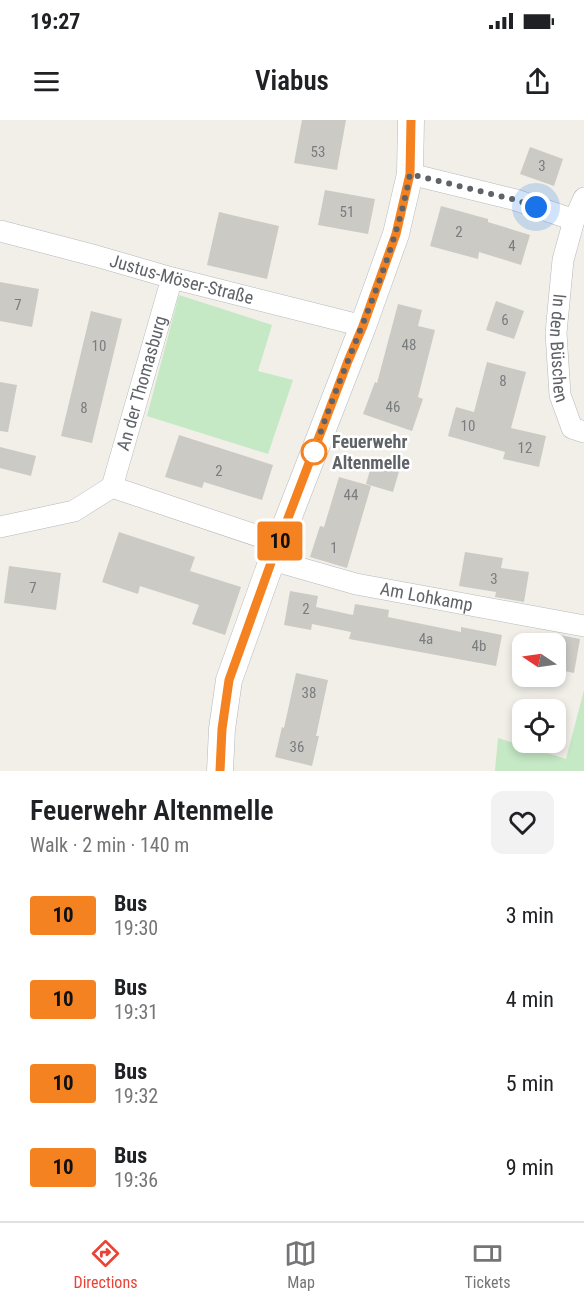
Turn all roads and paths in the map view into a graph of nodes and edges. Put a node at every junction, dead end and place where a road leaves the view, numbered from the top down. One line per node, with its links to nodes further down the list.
1 (411, 120): 2 (street)
2 (410, 174): 4 (street); 7 (street)
3 (584, 198): 4 (street, In den Büschen)
4 (574, 220): 8 (street, In den Büschen)
5 (0, 231): 6 (street, Justus-Möser-Straße)
6 (171, 278): 7 (street, Justus-Möser-Straße); 9 (street, An der Thomasburg)
7 (363, 326): 11 (street)
8 (584, 432)
9 (112, 487): 10 (street); 11 (street)
10 (0, 527)
11 (275, 552): 12 (street, Am Lohkamp); 13 (street)
12 (584, 626)
13 (220, 771)

